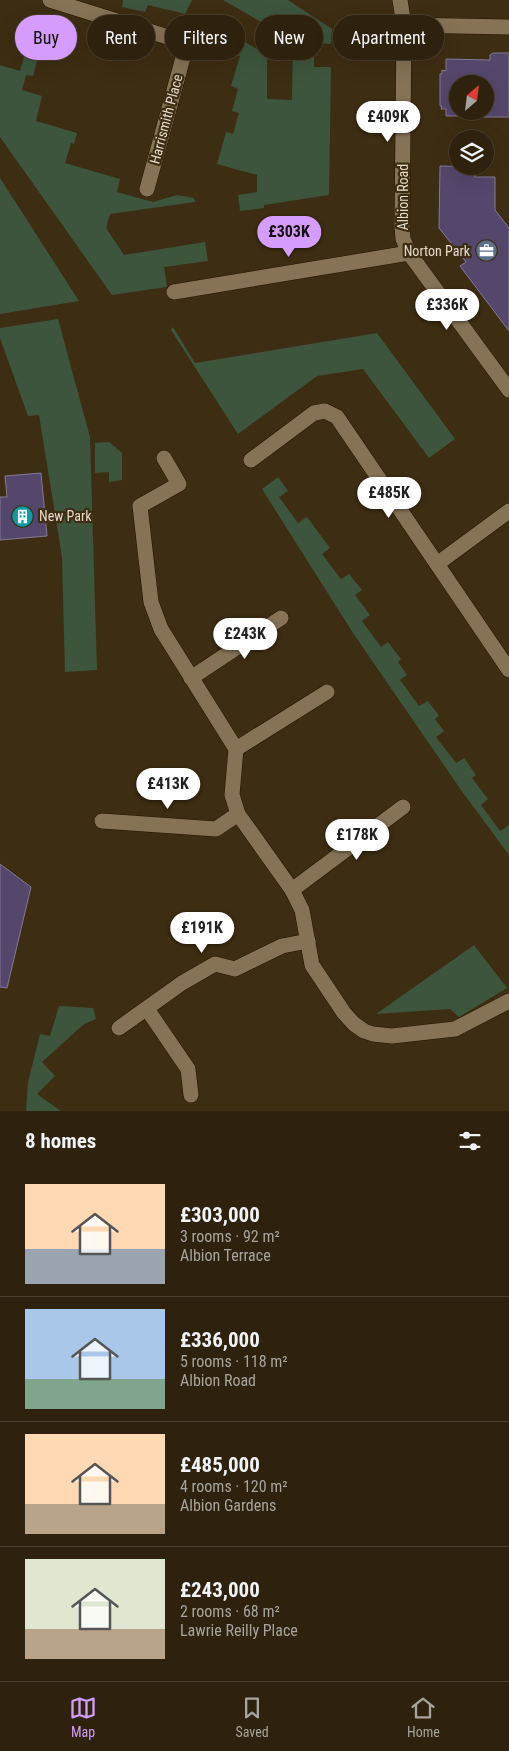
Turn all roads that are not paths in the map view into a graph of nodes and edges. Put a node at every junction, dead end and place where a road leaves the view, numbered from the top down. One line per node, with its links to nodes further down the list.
1 (50, 0): 7 (street, Harrismith Place)
2 (400, 0): 3 (street, Albion Road)
3 (402, 15)
4 (444, 26): 5 (street)
5 (509, 27)
6 (404, 60): 8 (street, Albion Road)
7 (147, 189)
8 (409, 253): 9 (street); 10 (street, Albion Road)
9 (174, 292)
10 (509, 390)
11 (164, 458): 17 (street)
12 (251, 460): 14 (street)
13 (509, 511): 14 (street)
14 (437, 564): 16 (street)
15 (281, 618): 17 (street)
16 (509, 670)
17 (191, 678): 19 (street)
18 (328, 692): 19 (street)
19 (236, 749): 21 (street)
20 (403, 807): 23 (street)
21 (238, 814): 22 (street); 23 (street)
22 (102, 821)
23 (292, 890): 24 (street)
24 (308, 941): 25 (street); 26 (street)
25 (509, 1001)
26 (147, 1009): 27 (street); 28 (street)
27 (120, 1028)
28 (192, 1095)

